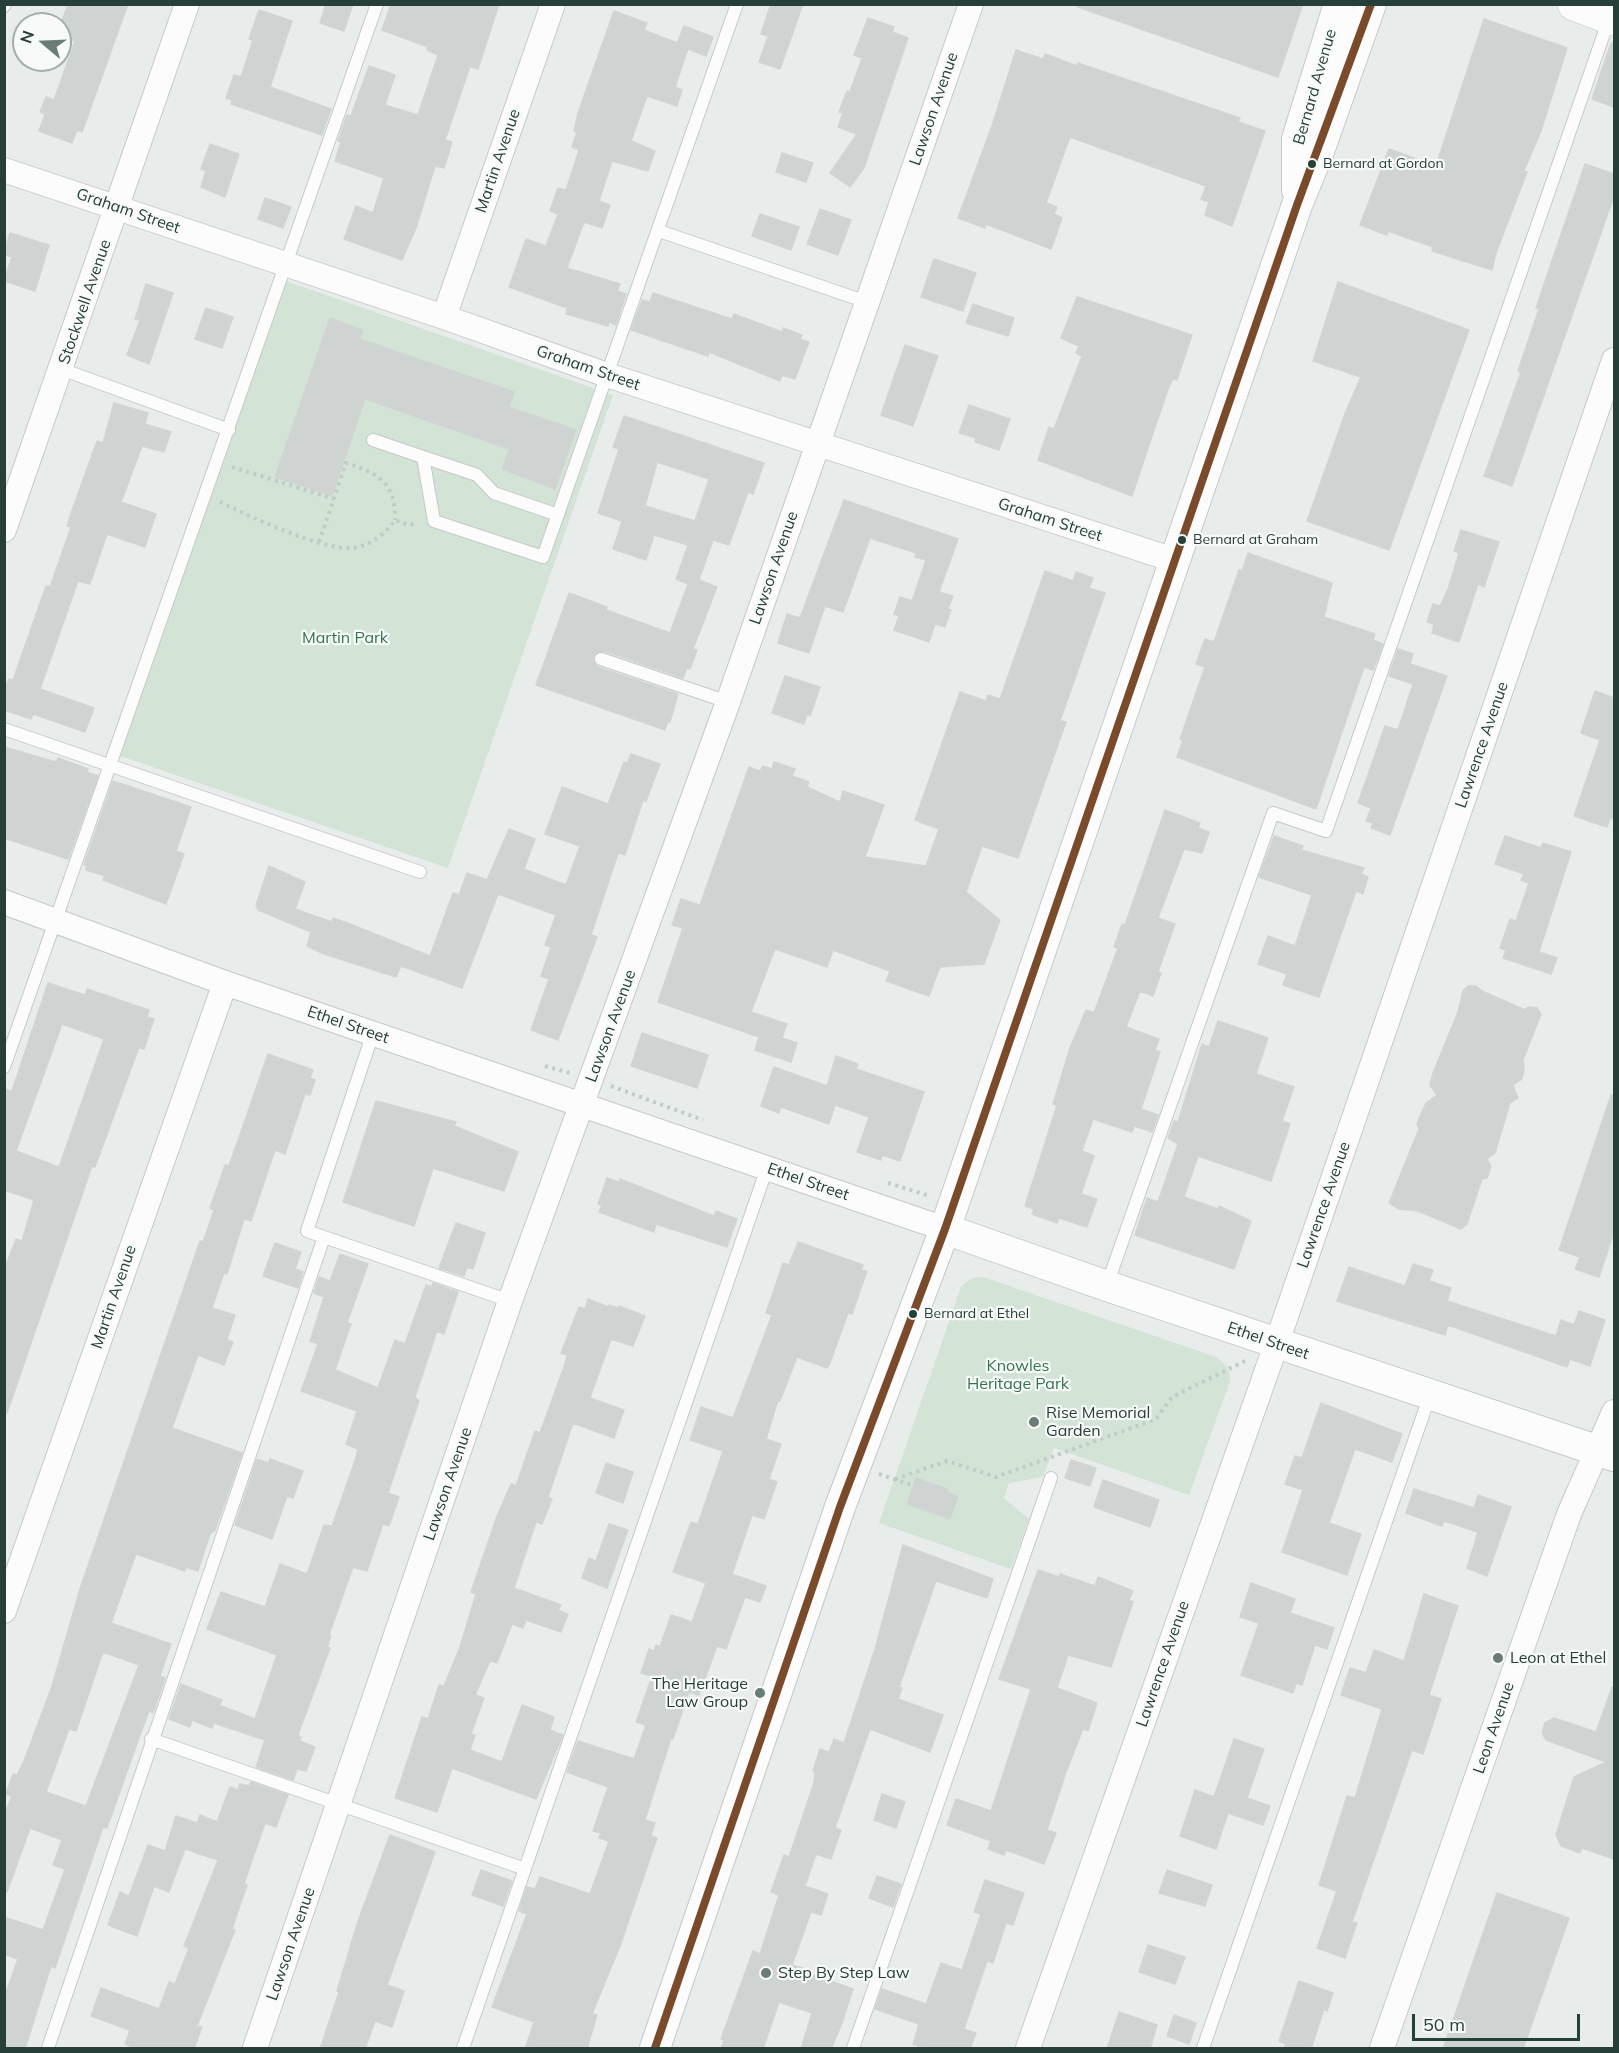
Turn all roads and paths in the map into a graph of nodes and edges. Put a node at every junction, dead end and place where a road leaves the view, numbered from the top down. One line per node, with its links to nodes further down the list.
1 (187, 4): 12 (street, Stockwell Avenue)
2 (377, 4): 14 (lane)
3 (553, 4): 16 (street, Martin Avenue)
4 (737, 4): 13 (lane)
5 (970, 4): 15 (street, Lawson Avenue)
6 (1339, 4): 11 (street, Bernard Avenue)
7 (1371, 4): 11 (street, Bernard Avenue)
8 (1574, 4): 9 (main road)
9 (1612, 18): 47 (lane)
10 (4, 170): 12 (street, Graham Street)
11 (1297, 205): 32 (street, Bernard Avenue)
12 (119, 207): 14 (street, Graham Street); 18 (street, Stockwell Avenue)
13 (658, 231): 15 (lane); 19 (lane)
14 (287, 266): 16 (street, Graham Street); 20 (lane)
15 (867, 302): 22 (street, Lawson Avenue)
16 (444, 317): 19 (street, Graham Street)
17 (1614, 360): 49 (street, Lawrence Avenue)
18 (61, 369): 20 (lane); 30 (street, Stockwell Avenue)
19 (607, 375): 22 (street, Graham Street); 27 (lane)
20 (229, 430): 24 (lane)
21 (373, 440): 23 (lane)
22 (817, 444): 32 (street, Graham Street); 34 (street, Lawson Avenue)
23 (423, 458): 27 (lane); 29 (lane)
24 (218, 462): 25 (lane); 26 (path)
25 (206, 495): 31 (path); 36 (lane)
26 (334, 500): 28 (path); 31 (path)
27 (558, 515): 29 (lane)
28 (395, 520): 29 (path); 31 (path)
29 (434, 521)
30 (4, 530)
31 (319, 542)
32 (1174, 560): 45 (street, Bernard Avenue)
33 (601, 659): 34 (lane)
34 (728, 702): 43 (street, Lawson Avenue)
35 (4, 729): 36 (lane)
36 (111, 766): 37 (lane); 39 (lane)
37 (420, 872)
38 (4, 902): 39 (street, Ethel Street)
39 (56, 921): 40 (street, Ethel Street); 42 (lane)
40 (225, 983): 41 (street, Ethel Street); 57 (street, Martin Avenue)
41 (373, 1033): 43 (street, Ethel Street); 46 (lane)
42 (4, 1067)
43 (582, 1105): 44 (street, Ethel Street); 48 (street, Lawson Avenue)
44 (767, 1168): 45 (street, Ethel Street); 60 (lane)
45 (945, 1229): 47 (street, Ethel Street); 53 (street, Bernard Avenue)
46 (324, 1237): 48 (lane); 58 (lane)
47 (1107, 1286): 49 (street, Ethel Street)
48 (510, 1301): 59 (street, Lawson Avenue)
49 (1272, 1356): 50 (street, Ethel Street); 55 (path); 66 (street, Lawrence Avenue)
50 (1430, 1395): 52 (street, Ethel Street); 67 (lane)
51 (1614, 1412): 52 (street, Leon Avenue)
52 (1607, 1453): 68 (street, Leon Avenue)
53 (856, 1466): 55 (path); 64 (street, Bernard Avenue)
54 (1051, 1478): 65 (lane)
55 (895, 1479): 56 (path)
56 (912, 1485)
57 (4, 1611)
58 (151, 1739): 59 (lane); 61 (lane)
59 (338, 1805): 60 (lane); 62 (street, Lawson Avenue)
60 (525, 1869): 63 (lane)
61 (48, 2049)
62 (255, 2049)
63 (464, 2049)
64 (656, 2049)
65 (853, 2049)
66 (1028, 2049)
67 (1203, 2049)
68 (1382, 2049)

